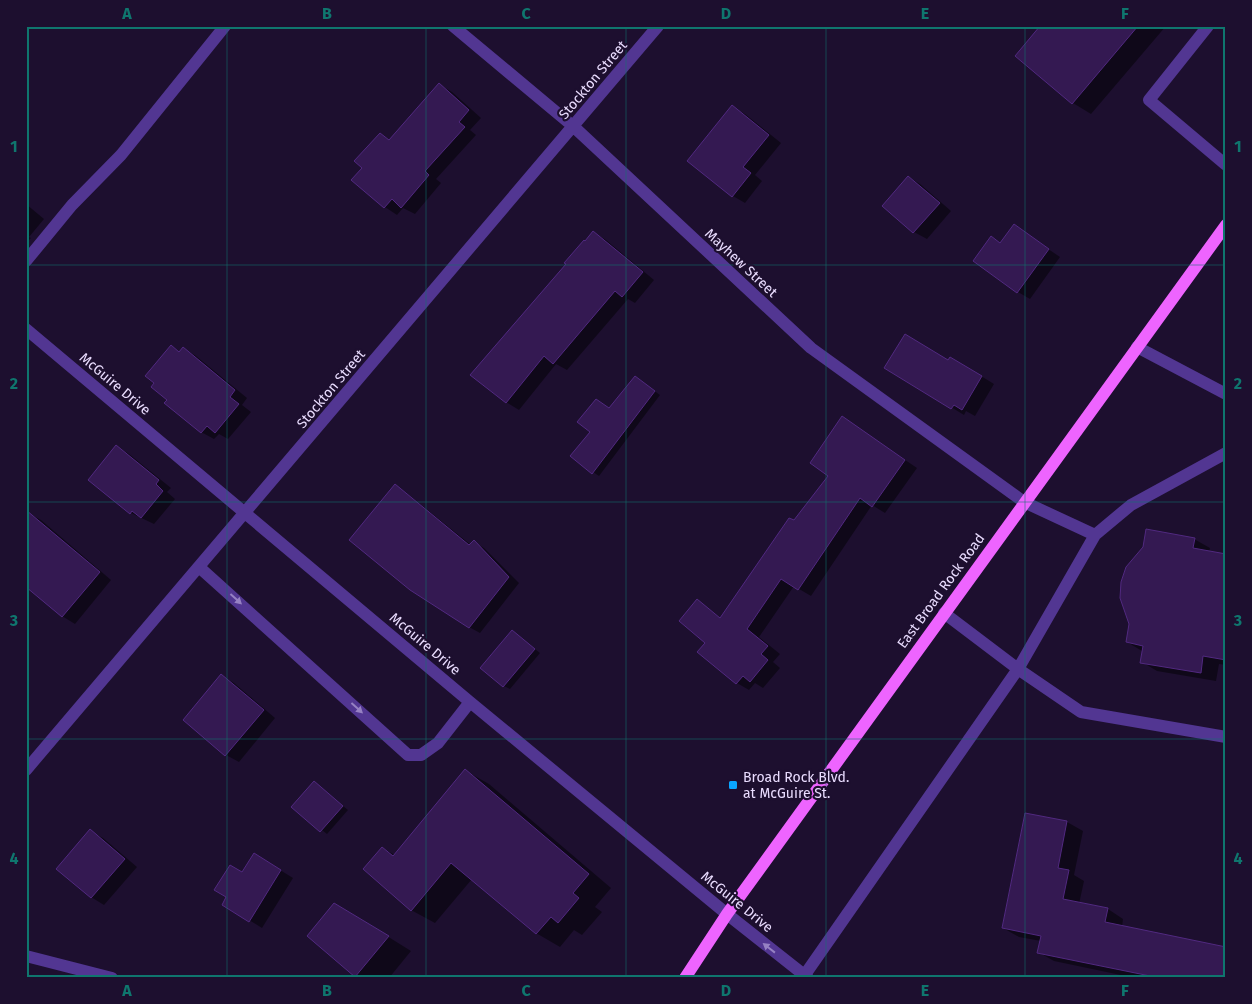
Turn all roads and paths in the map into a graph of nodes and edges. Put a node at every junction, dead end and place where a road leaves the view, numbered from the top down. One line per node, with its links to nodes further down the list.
1 (226, 26): 8 (street)
2 (454, 26): 5 (street, Mayhew Street)
3 (658, 26): 5 (street, Stockton Street)
4 (1208, 26): 6 (street)
5 (574, 127): 13 (street, Mayhew Street); 14 (street, Stockton Street)
6 (1226, 164)
7 (1226, 225): 10 (main road, East Broad Rock Road)
8 (26, 261)
9 (26, 329): 14 (street, McGuire Drive)
10 (1137, 347): 11 (street); 13 (main road, East Broad Rock Road)
11 (1226, 394)
12 (1226, 453): 15 (street)
13 (1024, 502): 15 (street, Mayhew Street); 17 (main road, East Broad Rock Road)
14 (246, 513): 16 (street, Stockton Street); 19 (street, McGuire Drive)
15 (1095, 535): 18 (street)
16 (200, 566): 19 (street, one-way to 19); 21 (street, Stockton Street)
17 (944, 614): 18 (street); 22 (main road, East Broad Rock Road)
18 (1018, 669): 20 (street); 24 (street)
19 (470, 702): 22 (street, McGuire Drive)
20 (1226, 737)
21 (26, 770)
22 (727, 914): 24 (street, McGuire Drive, one-way to 22); 26 (main road, East Broad Rock Road)
23 (26, 956): 25 (street)
24 (806, 977)
25 (112, 978)
26 (685, 978)

